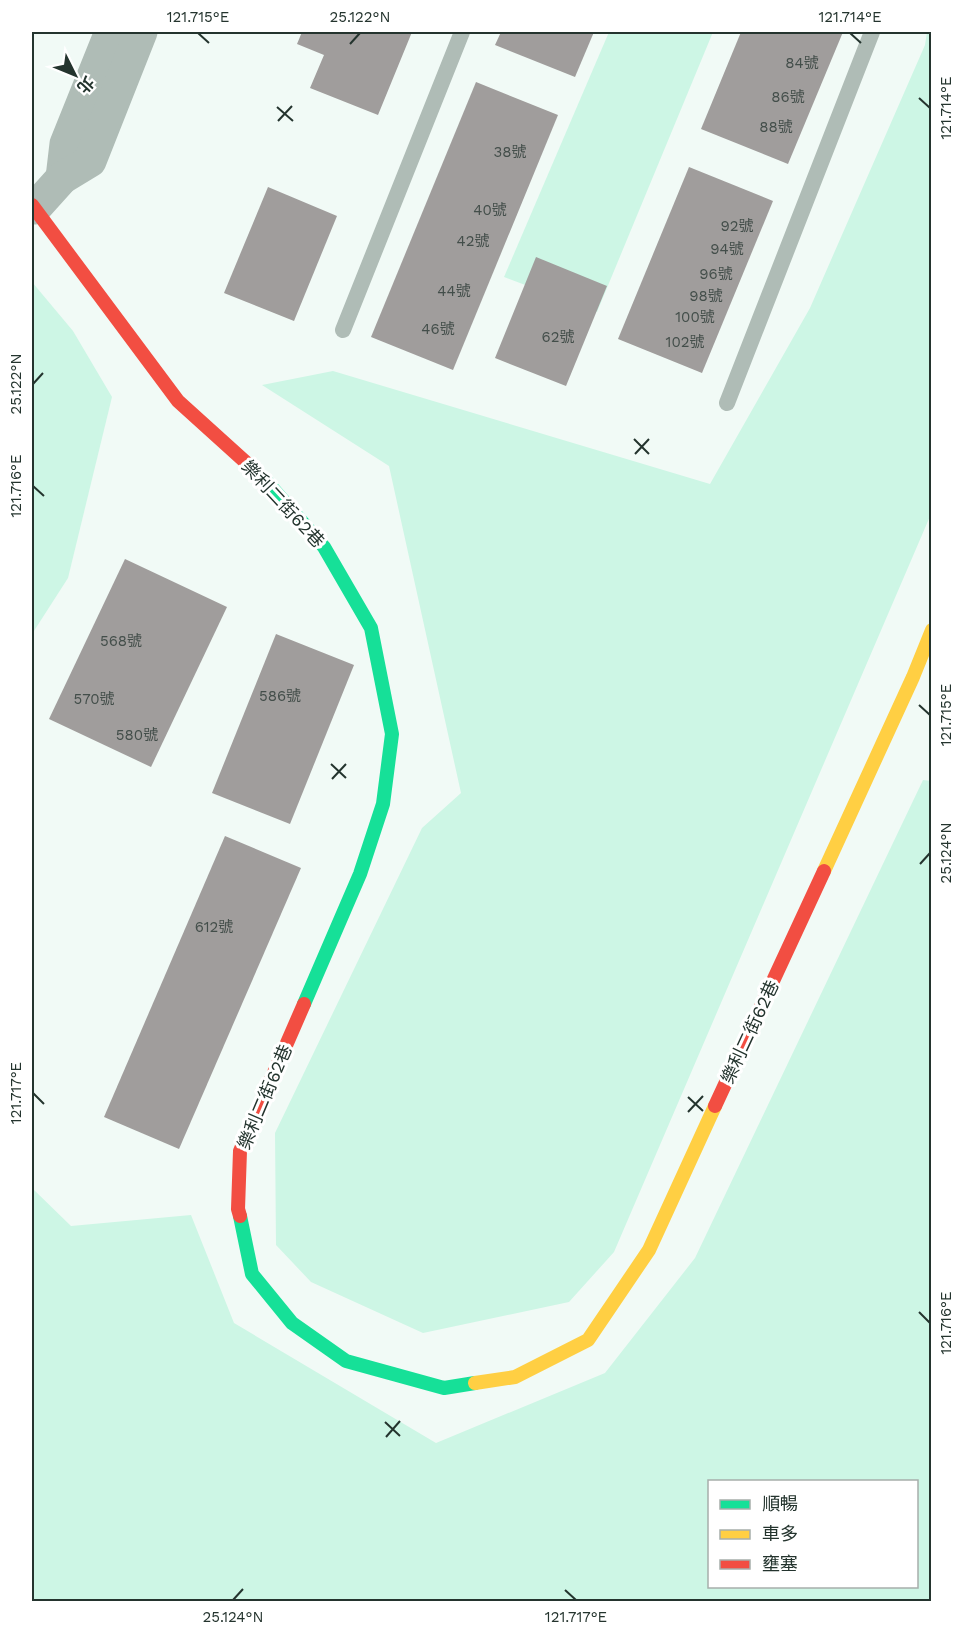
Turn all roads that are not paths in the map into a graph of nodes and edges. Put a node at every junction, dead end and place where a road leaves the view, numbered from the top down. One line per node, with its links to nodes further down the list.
1 (111, 32): 5 (street)
2 (141, 32): 5 (street, 樂利二街62巷)
3 (462, 32): 7 (lane)
4 (872, 32): 8 (lane)
5 (62, 178): 6 (street, 樂利二街62巷)
6 (33, 207): 10 (street, 樂利二街62巷)
7 (343, 330)
8 (726, 403)
9 (932, 630): 10 (street, 樂利二街62巷)
10 (913, 677): 11 (lane)
11 (932, 683)

